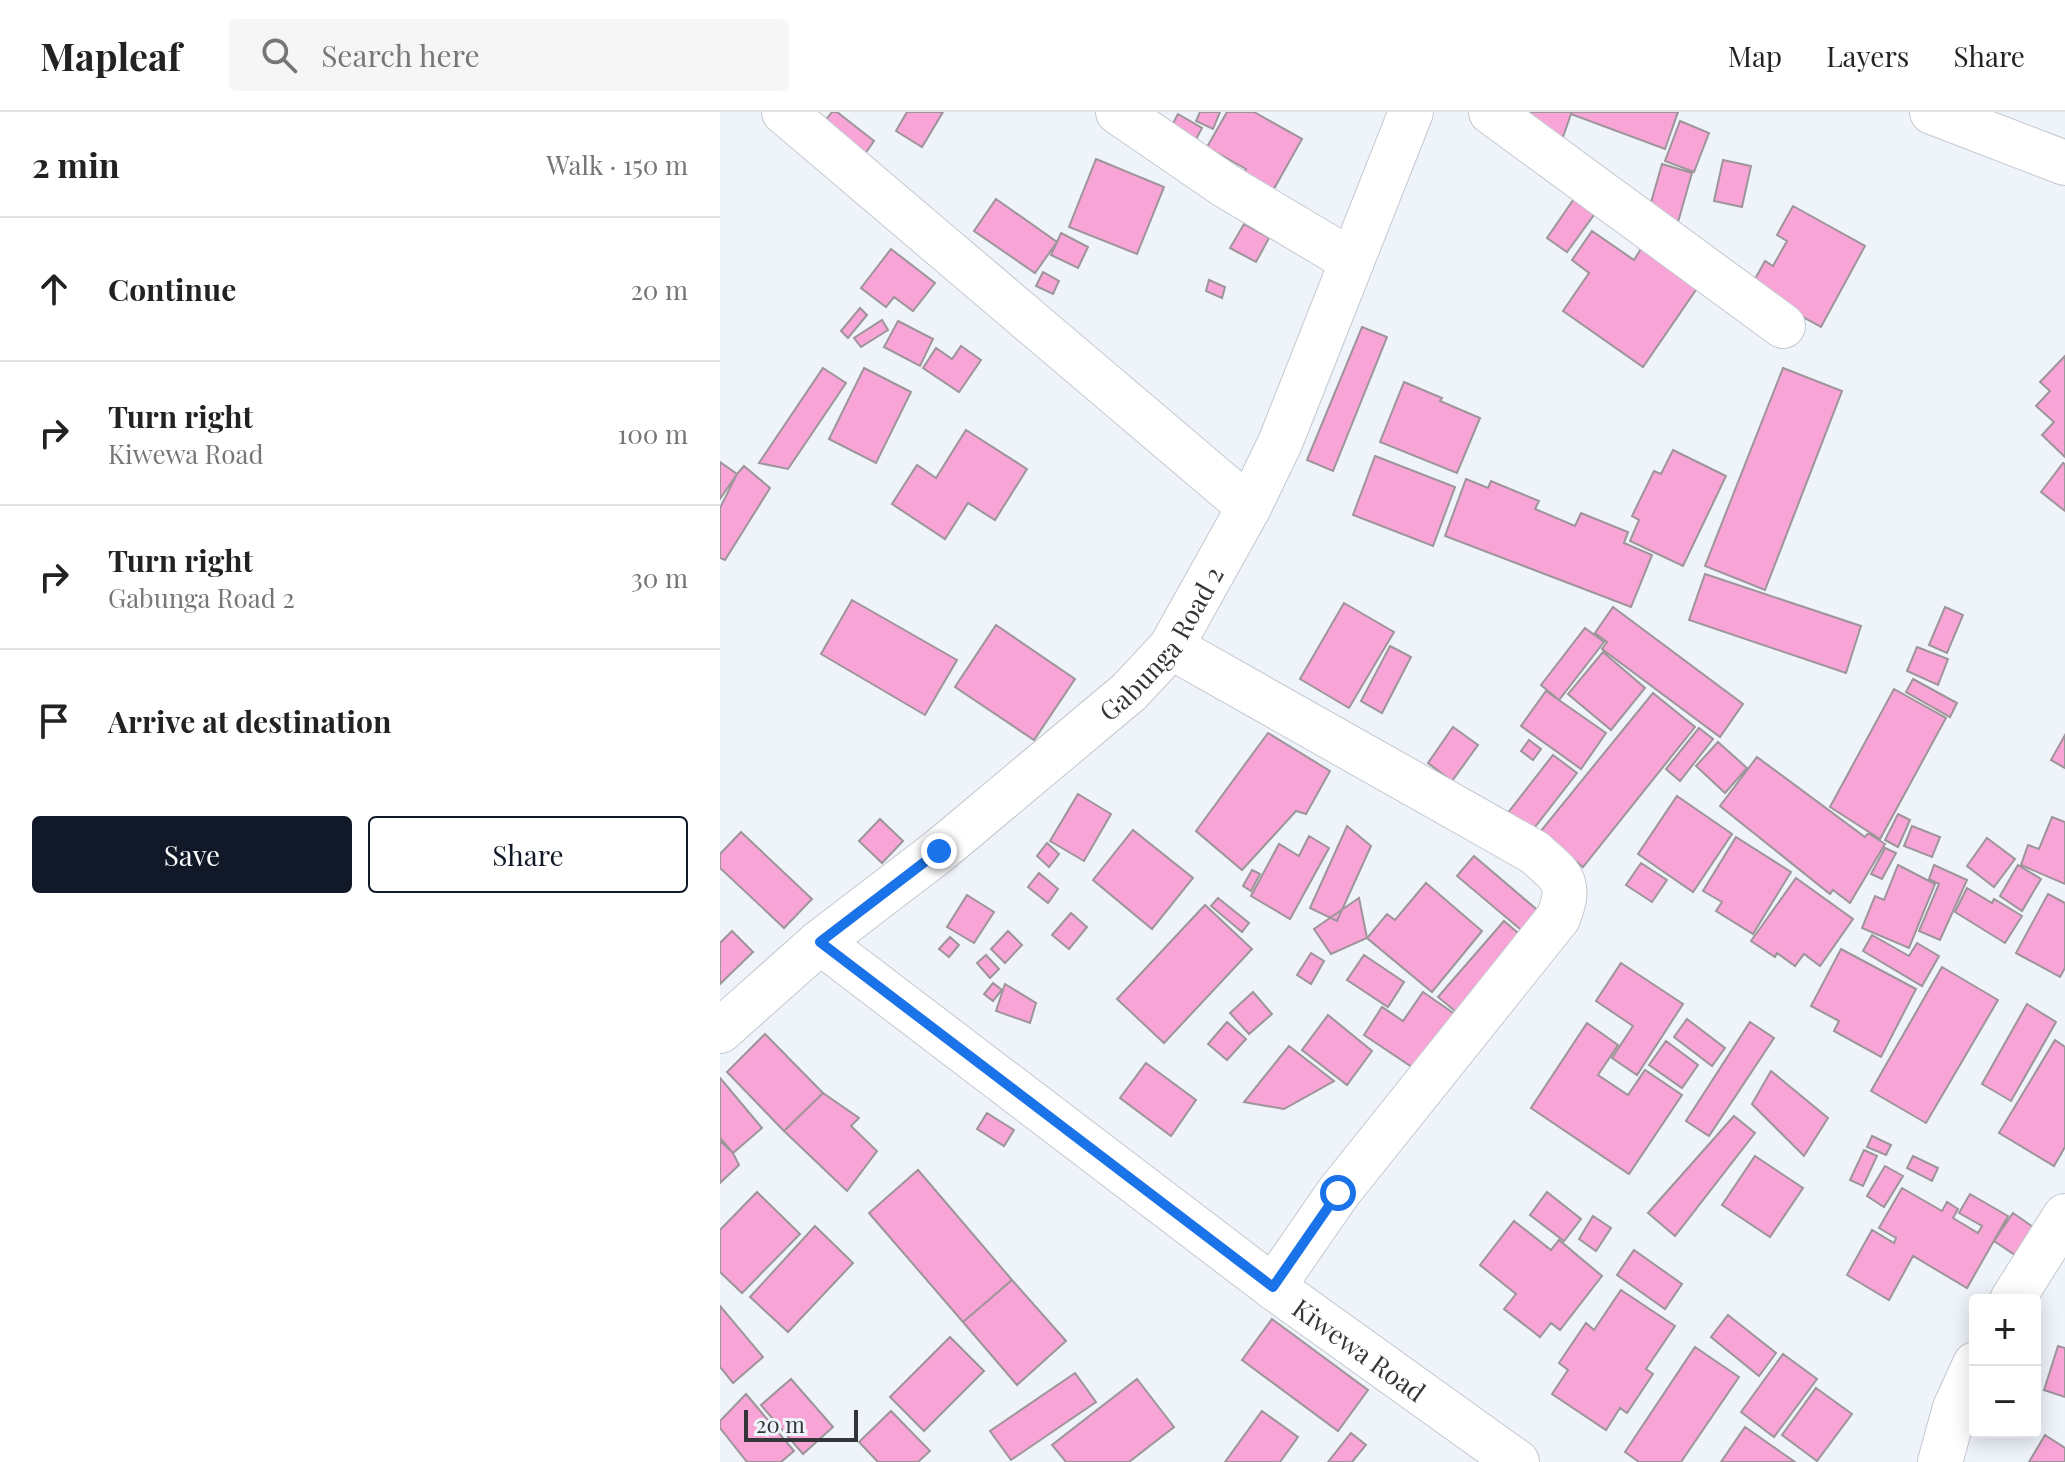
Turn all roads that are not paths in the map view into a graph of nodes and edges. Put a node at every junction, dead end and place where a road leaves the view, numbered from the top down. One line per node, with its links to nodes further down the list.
1 (784, 112): 9 (street)
2 (1118, 112): 7 (street)
3 (1411, 112): 7 (street, Gabunga Road 2)
4 (1491, 112): 8 (street)
5 (1932, 112): 6 (street)
6 (2065, 163)
7 (1352, 261): 9 (street, Gabunga Road 2)
8 (1783, 326)
9 (1249, 507): 10 (street, Gabunga Road 2)
10 (1171, 647): 11 (street, Gabunga Road 2); 14 (street)
11 (820, 942): 12 (street, Gabunga Road 2); 14 (street, Kiwewa Road)
12 (720, 1031)
13 (2065, 1216): 15 (street)
14 (1273, 1287): 17 (street, Kiwewa Road)
15 (2016, 1294)
16 (1974, 1366): 18 (street)
17 (1517, 1462)
18 (1940, 1462)

